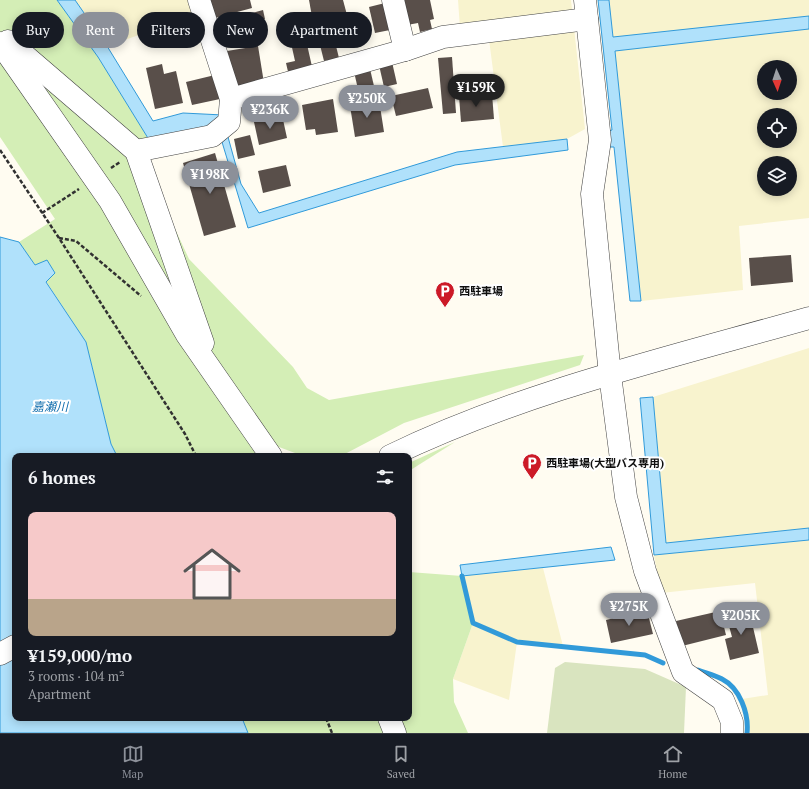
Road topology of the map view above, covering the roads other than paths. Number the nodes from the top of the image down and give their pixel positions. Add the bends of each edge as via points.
1 (198, 0) edge
2 (393, 0) edge
3 (586, 9) edge
4 (0, 34) edge
5 (0, 43) edge
6 (405, 50) junction
7 (232, 99) junction
8 (136, 152) junction
9 (809, 318) edge
10 (212, 369) junction
11 (610, 375) junction
12 (269, 453) edge
13 (396, 453) edge
14 (12, 648) edge
15 (0, 654) edge
16 (390, 721) edge
17 (395, 733) edge
18 (732, 733) edge

1 - 7 street
2 - 6 street
3 - 6 street via 443,37
3 - 11 street via 600,140 592,194
4 - 8 street
5 - 10 street via 110,201 187,335
6 - 7 street
7 - 8 street via 229,122 212,136
8 - 10 street
9 - 11 street
10 - 12 street
11 - 13 street via 508,406
11 - 18 street via 626,497 645,571 683,672 723,700 732,722
14 - 15 street
16 - 17 street

